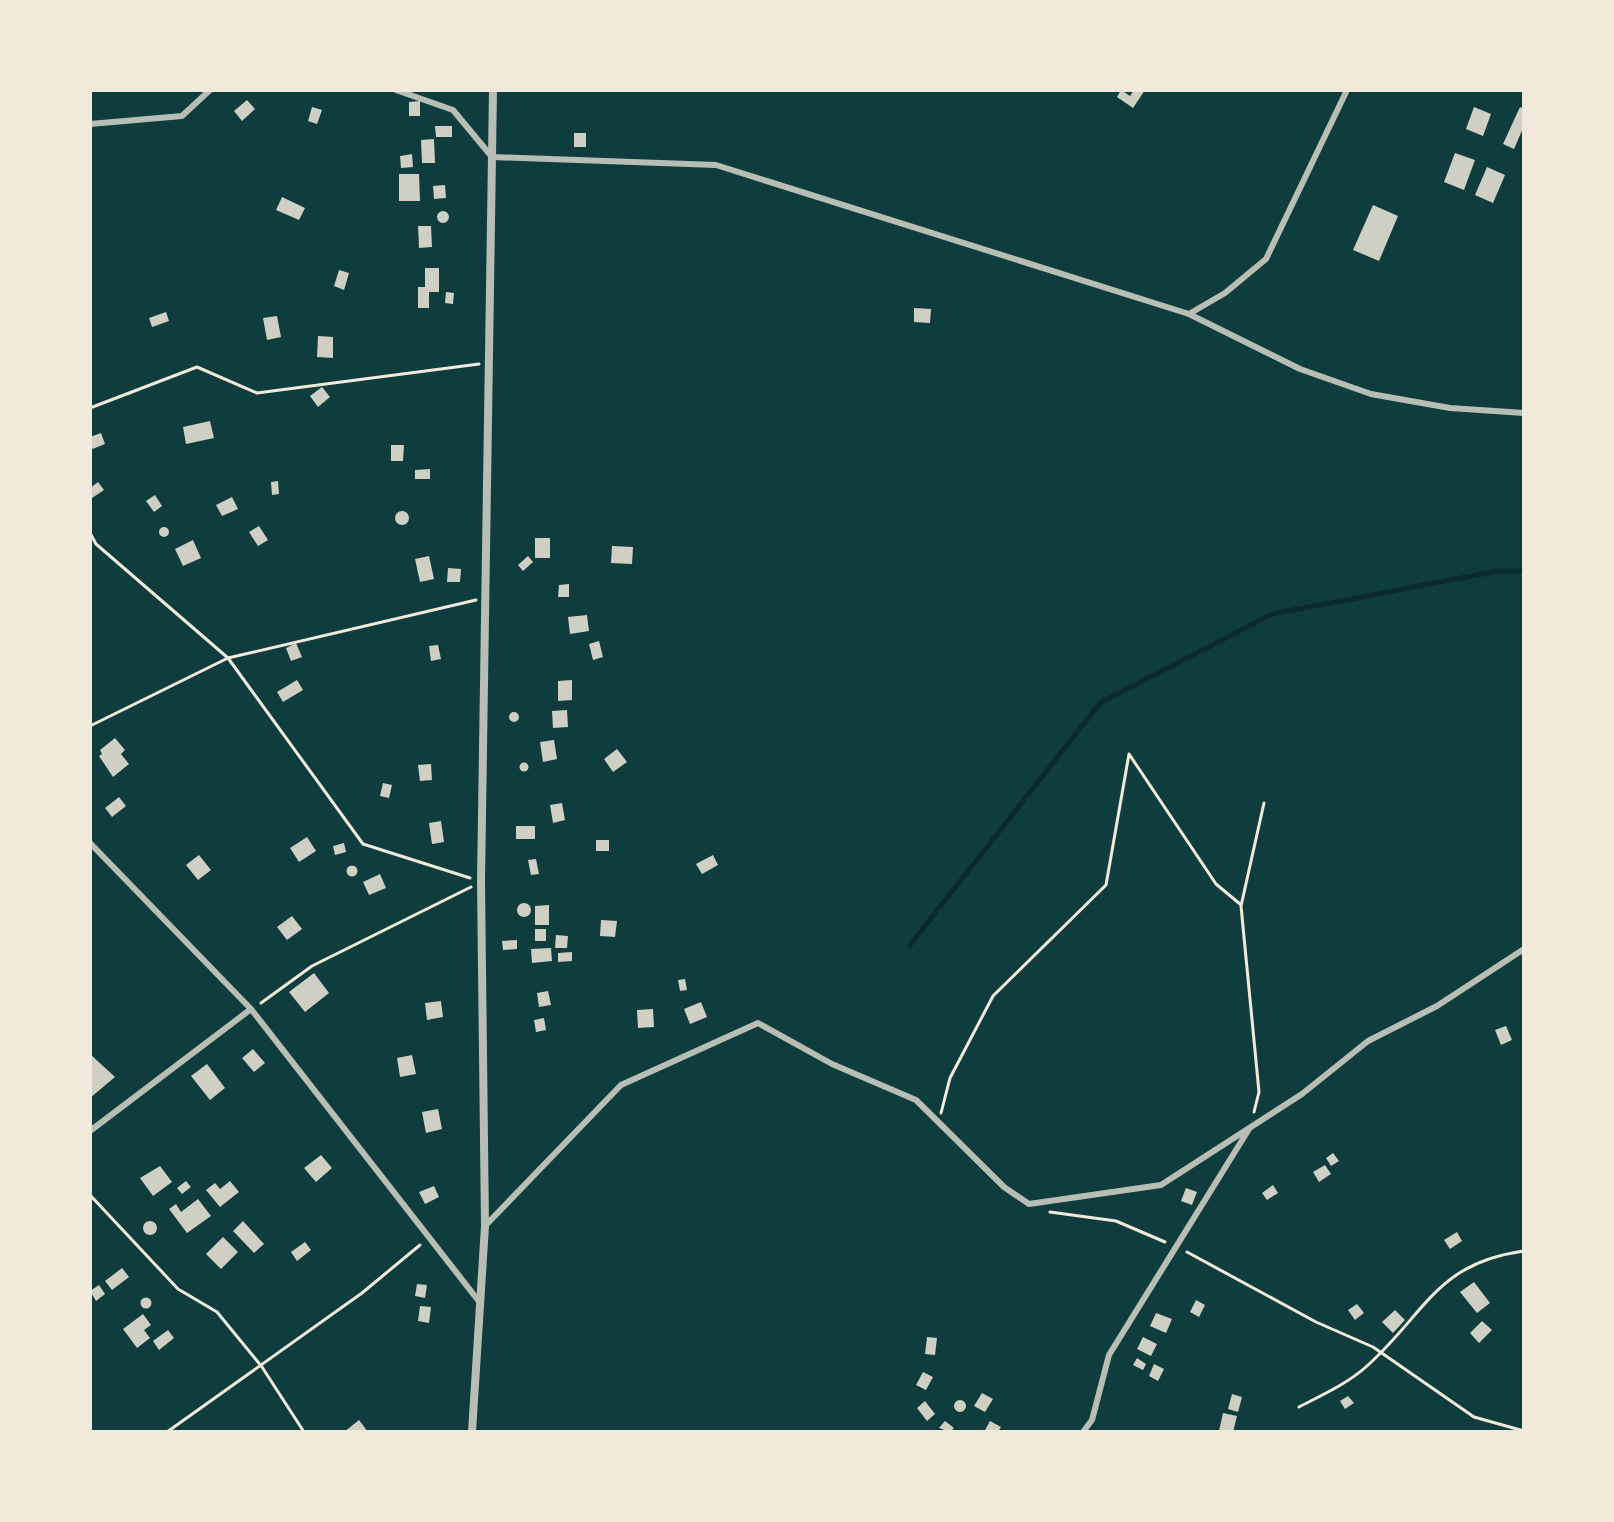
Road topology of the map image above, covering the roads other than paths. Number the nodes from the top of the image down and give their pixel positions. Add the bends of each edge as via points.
1 (210, 90) edge
2 (396, 90) edge
3 (493, 90) edge
4 (1347, 90) edge
5 (90, 124) edge
6 (492, 157) junction
7 (1189, 314) junction
8 (1524, 413) edge
9 (90, 843) edge
10 (1524, 949) edge
11 (251, 1009) junction
12 (1250, 1127) junction
13 (90, 1131) edge
14 (485, 1226) junction
15 (481, 1304) junction
16 (472, 1432) edge
17 (1083, 1432) edge

1 - 5 street via 182,116
2 - 6 street via 453,110
3 - 6 street
4 - 7 street via 1266,259
6 - 7 street via 716,165
6 - 14 street via 481,881
7 - 8 street via 1300,369 1371,394 1450,408
9 - 11 street
10 - 12 street via 1437,1006 1368,1041
11 - 13 street
11 - 15 street
12 - 14 street via 1161,1185 1029,1204 1004,1187 916,1100 832,1064 758,1023 621,1085
12 - 17 street via 1109,1355 1092,1420
14 - 15 street
15 - 16 street

